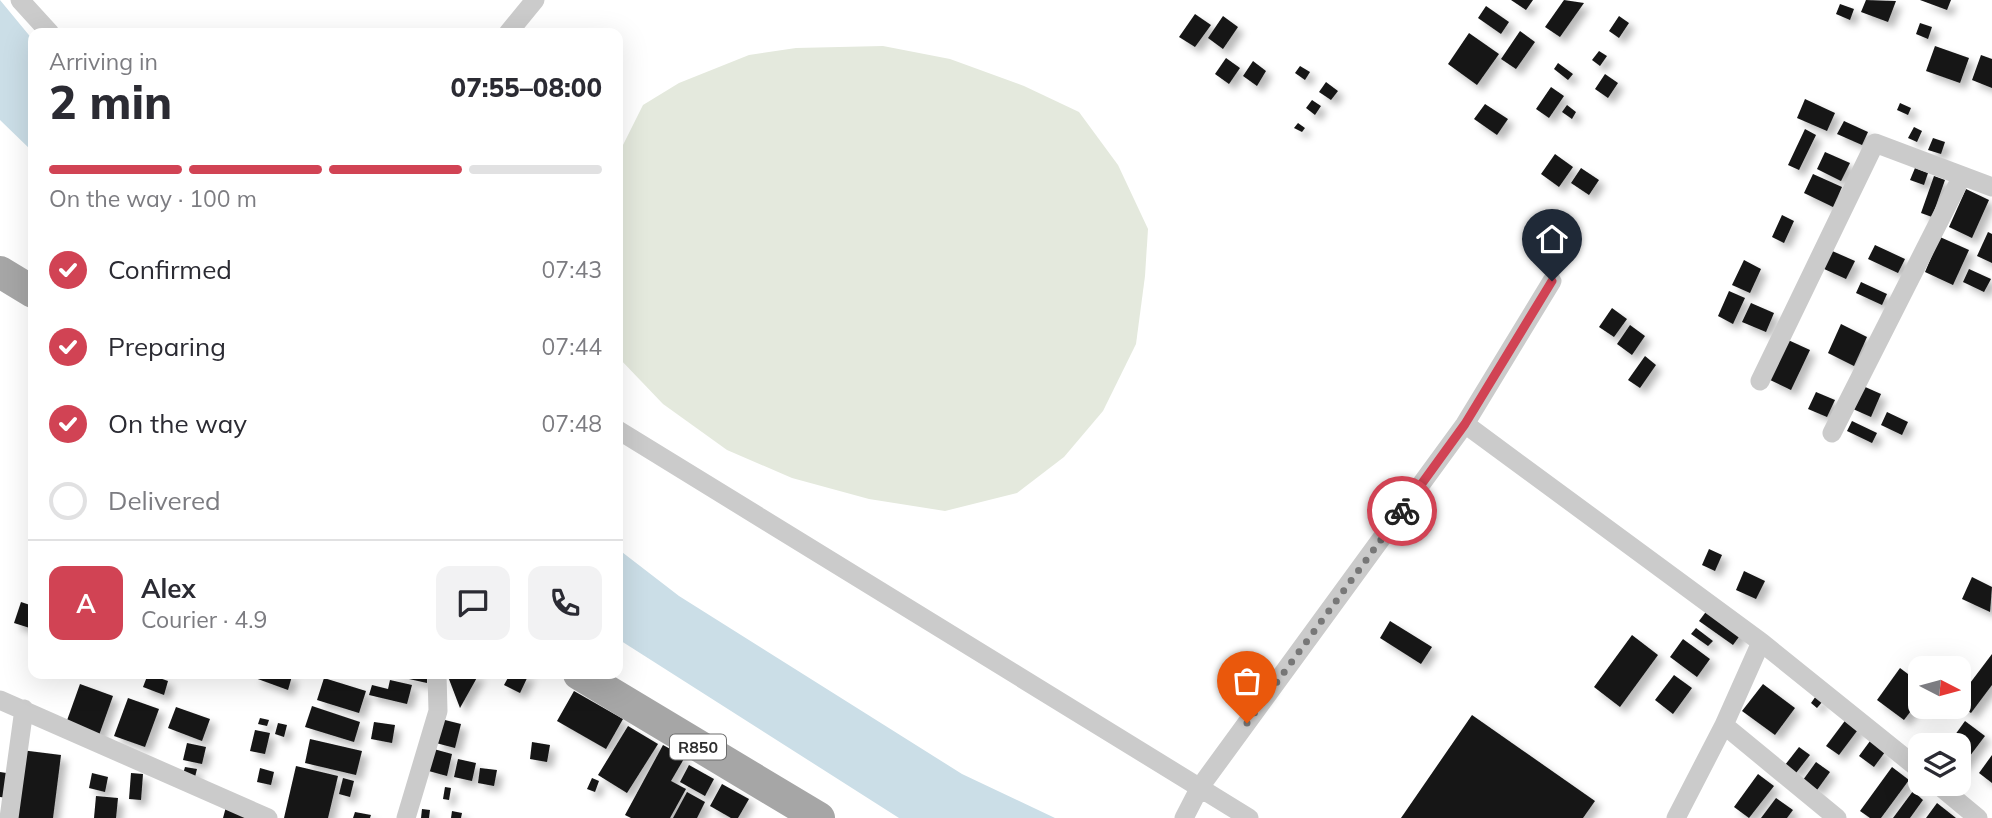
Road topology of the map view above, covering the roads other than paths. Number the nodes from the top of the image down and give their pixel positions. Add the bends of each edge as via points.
1 (20, 0) edge
2 (536, 0) edge
3 (45, 28) edge
4 (512, 28) edge
5 (1962, 176) junction
6 (1992, 187) edge
7 (0, 272) edge
8 (1552, 281) dead end
9 (28, 289) edge
10 (1760, 381) dead end
11 (1465, 424) junction
12 (1832, 432) dead end
13 (623, 433) edge
14 (1761, 642) junction
15 (437, 679) edge
16 (587, 679) edge
17 (0, 700) edge
18 (24, 709) junction
19 (1724, 725) junction
20 (1908, 760) edge
21 (1200, 788) junction
22 (1951, 796) edge
23 (9, 818) edge
24 (268, 818) edge
25 (406, 818) edge
26 (819, 818) edge
27 (1184, 818) edge
28 (1248, 818) edge
29 (1676, 818) edge
30 (1837, 818) edge
31 (1978, 818) edge

1 - 3 street
2 - 4 street
5 - 6 street
5 - 10 street via 1875,143
5 - 12 street
7 - 9 main road
8 - 11 street
11 - 14 street
11 - 21 street
13 - 21 street
14 - 19 street
14 - 20 street
15 - 25 street via 438,711
16 - 26 main road, R850
17 - 18 street
18 - 23 street
18 - 24 street
19 - 29 street
19 - 30 street
21 - 27 street
21 - 28 street
22 - 31 street

